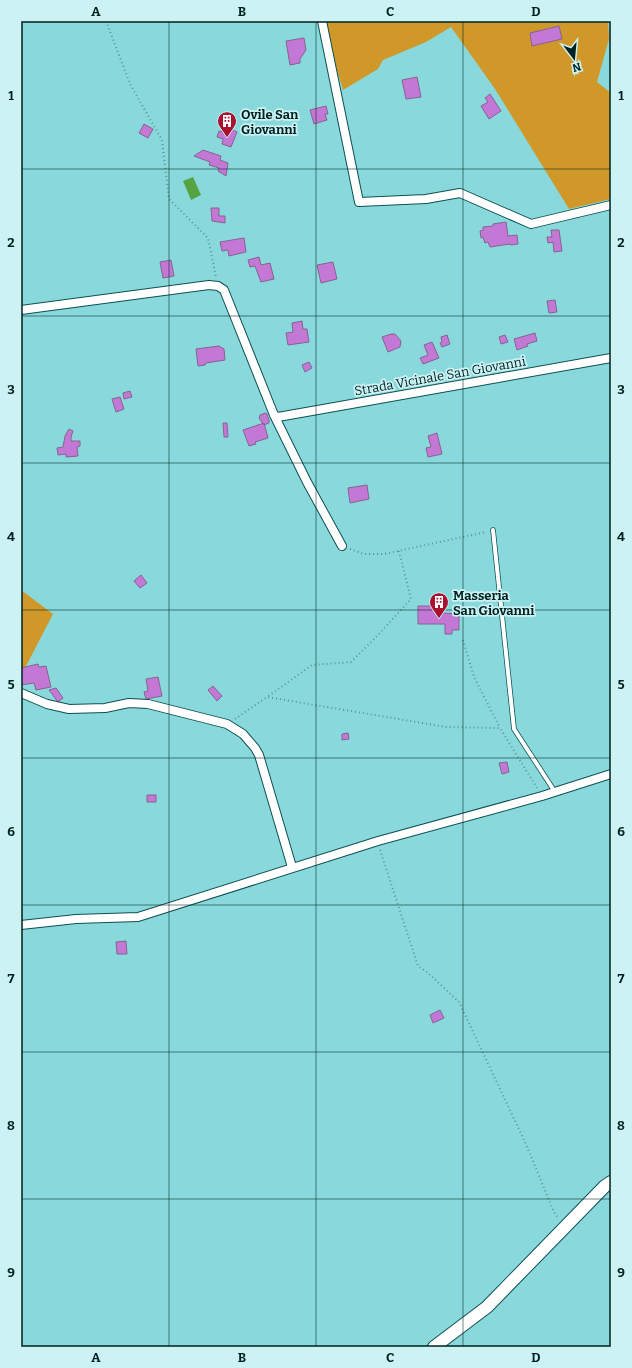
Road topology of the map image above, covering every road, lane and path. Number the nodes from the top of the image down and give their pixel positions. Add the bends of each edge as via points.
1 (106, 21) edge
2 (322, 21) edge
3 (611, 205) edge
4 (218, 286) junction
5 (21, 310) edge
6 (611, 358) edge
7 (274, 415) junction
8 (493, 530) joint
9 (342, 546) joint
10 (399, 551) junction
11 (463, 640) dead end
12 (21, 693) edge
13 (267, 697) junction
14 (227, 724) junction
15 (500, 728) junction
16 (611, 774) edge
17 (555, 792) junction
18 (542, 796) junction
19 (378, 841) junction
20 (292, 868) junction
21 (21, 925) edge
22 (611, 1182) edge
23 (565, 1227) junction
24 (434, 1347) edge

1 - 4 path via 130,84 162,140 169,199 208,238
2 - 3 street via 359,202 426,199 460,193 531,224
4 - 5 street via 209,285
4 - 7 street via 224,290
6 - 7 street, Strada Vicinale San Giovanni via 278,417
7 - 9 street via 306,482
8 - 10 path
8 - 17 lane via 514,728
9 - 10 path via 364,554
10 - 13 path via 411,599 350,662 312,665
11 - 15 path via 474,677
12 - 14 street via 47,704 69,709 104,708 129,703 148,704
13 - 14 path
13 - 15 path via 446,727
14 - 20 street via 244,734 259,755
15 - 18 path
16 - 17 street
17 - 18 street
18 - 19 street
19 - 20 street
19 - 23 path via 418,966 459,1002 525,1142 554,1212
20 - 21 street via 138,917 76,919
22 - 23 street
23 - 24 street via 487,1307

